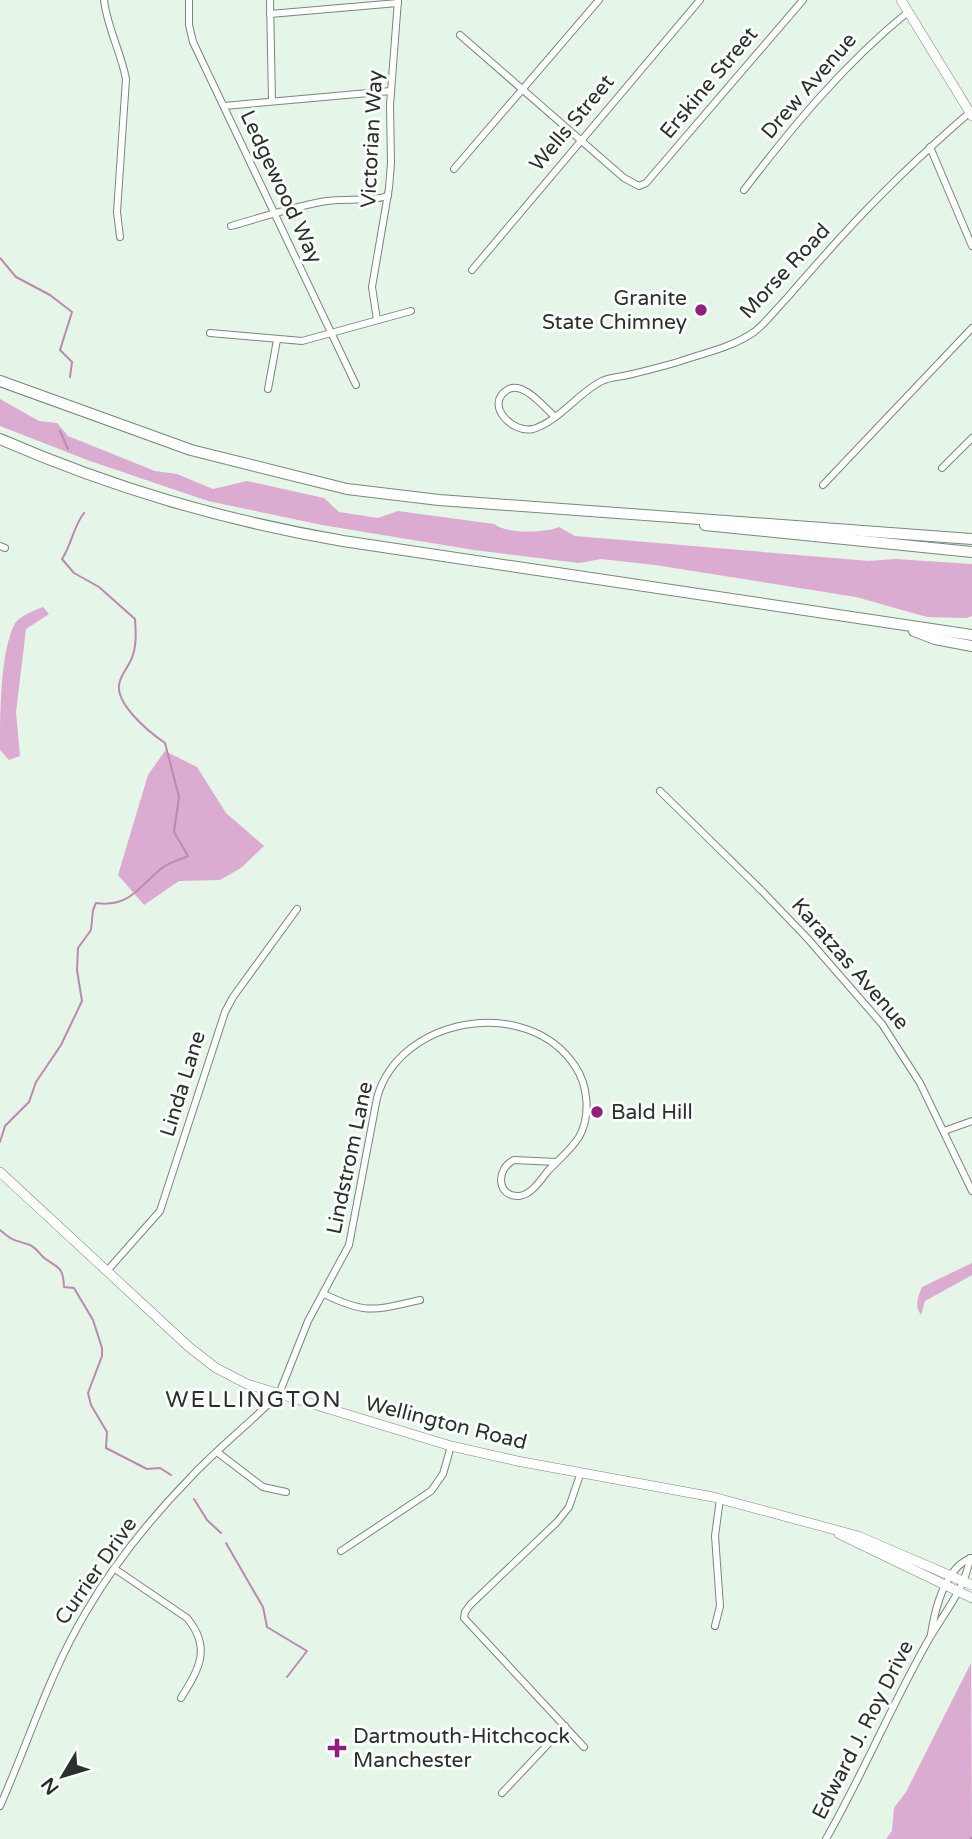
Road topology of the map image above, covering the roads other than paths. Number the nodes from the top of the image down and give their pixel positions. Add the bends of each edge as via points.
1 (104, 0) edge
2 (189, 0) edge
3 (270, 0) edge
4 (599, 0) edge
5 (700, 0) edge
6 (803, 0) edge
7 (901, 0) edge
8 (398, 1) edge
9 (908, 12) junction
10 (270, 14) junction
11 (460, 34) dead end
12 (522, 90) junction
13 (391, 91) junction
14 (272, 102) junction
15 (224, 107) junction
16 (971, 114) edge
17 (580, 140) junction
18 (930, 147) junction
19 (454, 169) dead end
20 (744, 190) dead end
21 (388, 196) junction
22 (275, 214) junction
23 (231, 226) dead end
24 (120, 237) dead end
25 (972, 246) edge
26 (471, 270) dead end
27 (411, 311) dead end
28 (377, 320) junction
29 (972, 328) edge
30 (210, 333) dead end
31 (332, 334) junction
32 (278, 340) junction
33 (0, 381) edge
34 (356, 385) dead end
35 (268, 389) dead end
36 (554, 416) junction
37 (972, 438) edge
38 (0, 439) edge
39 (942, 468) dead end
40 (823, 485) dead end
41 (626, 515) junction
42 (972, 539) edge
43 (972, 552) edge
44 (893, 623) junction
45 (972, 635) edge
46 (972, 646) edge
47 (660, 792) dead end
48 (297, 909) dead end
49 (972, 1121) edge
50 (944, 1131) junction
51 (556, 1162) junction
52 (0, 1172) edge
53 (972, 1191) edge
54 (107, 1271) junction
55 (324, 1294) junction
56 (421, 1300) dead end
57 (279, 1394) junction
58 (451, 1446) junction
59 (217, 1452) junction
60 (581, 1472) junction
61 (286, 1492) dead end
62 (720, 1499) junction
63 (834, 1532) junction
64 (341, 1550) dead end
65 (971, 1558) edge
66 (115, 1569) junction
67 (950, 1575) junction
68 (968, 1583) edge
69 (946, 1586) junction
70 (958, 1591) junction
71 (972, 1598) edge
72 (715, 1626) dead end
73 (930, 1636) junction
74 (181, 1698) dead end
75 (565, 1726) junction
76 (584, 1747) dead end
77 (502, 1793) dead end
78 (0, 1806) edge
79 (826, 1839) edge

1 - 24 street via 126,79 117,212
2 - 15 street, Ledgewood Way via 193,42
3 - 10 street
4 - 12 street
5 - 17 street, Wells Street
6 - 17 street, Erskine Street via 646,183 639,186 624,178
7 - 9 main road
8 - 10 street
8 - 13 street, Victorian Way
9 - 16 main road
9 - 20 street, Drew Avenue via 849,65
10 - 14 street
11 - 12 street
12 - 17 street
12 - 19 street
13 - 14 street
13 - 21 street, Victorian Way
14 - 15 street
15 - 22 street, Ledgewood Way
16 - 18 street, Morse Road
17 - 26 street, Wells Street
18 - 25 street
18 - 36 street, Morse Road via 751,334 690,358 601,382
21 - 22 street via 331,200
21 - 28 street, Victorian Way via 372,287
22 - 23 street
22 - 31 street, Ledgewood Way
27 - 28 street
28 - 31 street
29 - 40 street
30 - 32 street
31 - 32 street via 302,341
31 - 34 street, Ledgewood Way
32 - 35 street
33 - 41 highway via 191,450 347,489
36 - 36 street, Morse Road via 524,430 503,417 499,400 509,388 517,387
37 - 39 street
38 - 44 highway via 102,480 262,526
41 - 42 highway
41 - 43 highway via 761,533
44 - 45 highway
44 - 46 highway via 935,639
47 - 50 street, Karatzas Avenue via 762,891 870,1010 908,1062
48 - 54 street, Linda Lane via 225,1012 160,1211
49 - 50 street
50 - 53 street, Karatzas Avenue
51 - 51 street, Lindstrom Lane via 509,1162 501,1172 502,1185 509,1193 526,1194
51 - 55 street, Lindstrom Lane via 579,1136 586,1106 579,1072 558,1046 528,1029 494,1023 450,1029 421,1040 392,1066 381,1083 354,1229
52 - 54 main road, Wellington Road
54 - 57 main road, Wellington Road via 208,1363 235,1379
55 - 56 street via 371,1310
55 - 57 street, Lindstrom Lane via 303,1331
57 - 58 main road, Wellington Road
57 - 59 street, Currier Drive
58 - 60 main road, Wellington Road
58 - 64 street via 443,1474 431,1491
59 - 61 street via 263,1487
59 - 66 street, Currier Drive via 168,1502
60 - 62 main road, Wellington Road
60 - 75 street via 572,1499 557,1522 464,1618
62 - 63 main road, Wellington Road
62 - 72 street via 715,1536 720,1606
63 - 67 main road, Wellington Road via 871,1541
63 - 69 main road, Wellington Road
65 - 67 street
65 - 68 street, Edward J. Roy Drive
66 - 74 street via 193,1626 200,1642 199,1666
66 - 78 street, Currier Drive via 61,1657
67 - 68 main road, Wellington Road
67 - 69 street, Edward J. Roy Drive
68 - 70 street, Edward J. Roy Drive
69 - 70 main road, Wellington Road
69 - 73 street, Edward J. Roy Drive
70 - 71 main road, Wellington Road
70 - 73 street, Edward J. Roy Drive
73 - 79 street, Edward J. Roy Drive
75 - 76 street
75 - 77 street

